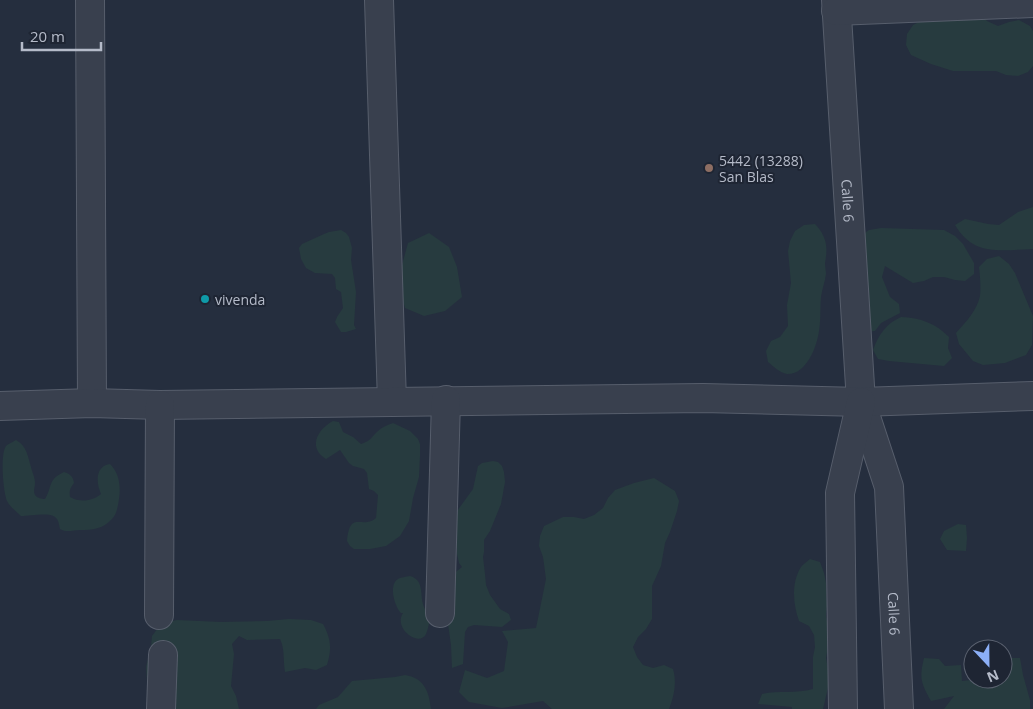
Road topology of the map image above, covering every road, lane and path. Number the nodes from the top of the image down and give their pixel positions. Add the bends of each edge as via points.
1 (90, 0) edge
2 (378, 0) edge
3 (1033, 3) edge
4 (836, 5) edge
5 (1033, 396) edge
6 (446, 400) junction
7 (392, 402) junction
8 (861, 402) junction
9 (92, 404) junction
10 (160, 405) junction
11 (0, 406) edge
12 (440, 613) dead end
13 (159, 615) dead end
14 (163, 655) dead end
15 (161, 709) edge
16 (843, 709) edge
17 (898, 709) edge

1 - 9 street
2 - 7 street
3 - 4 street
4 - 8 street, Calle 6
5 - 8 street
6 - 7 street
6 - 8 street via 703,398
6 - 12 street
7 - 10 street
8 - 16 street, Calle 6 via 840,493
8 - 17 street, Calle 6 via 889,487
9 - 10 street
9 - 11 street
10 - 13 street
14 - 15 street

